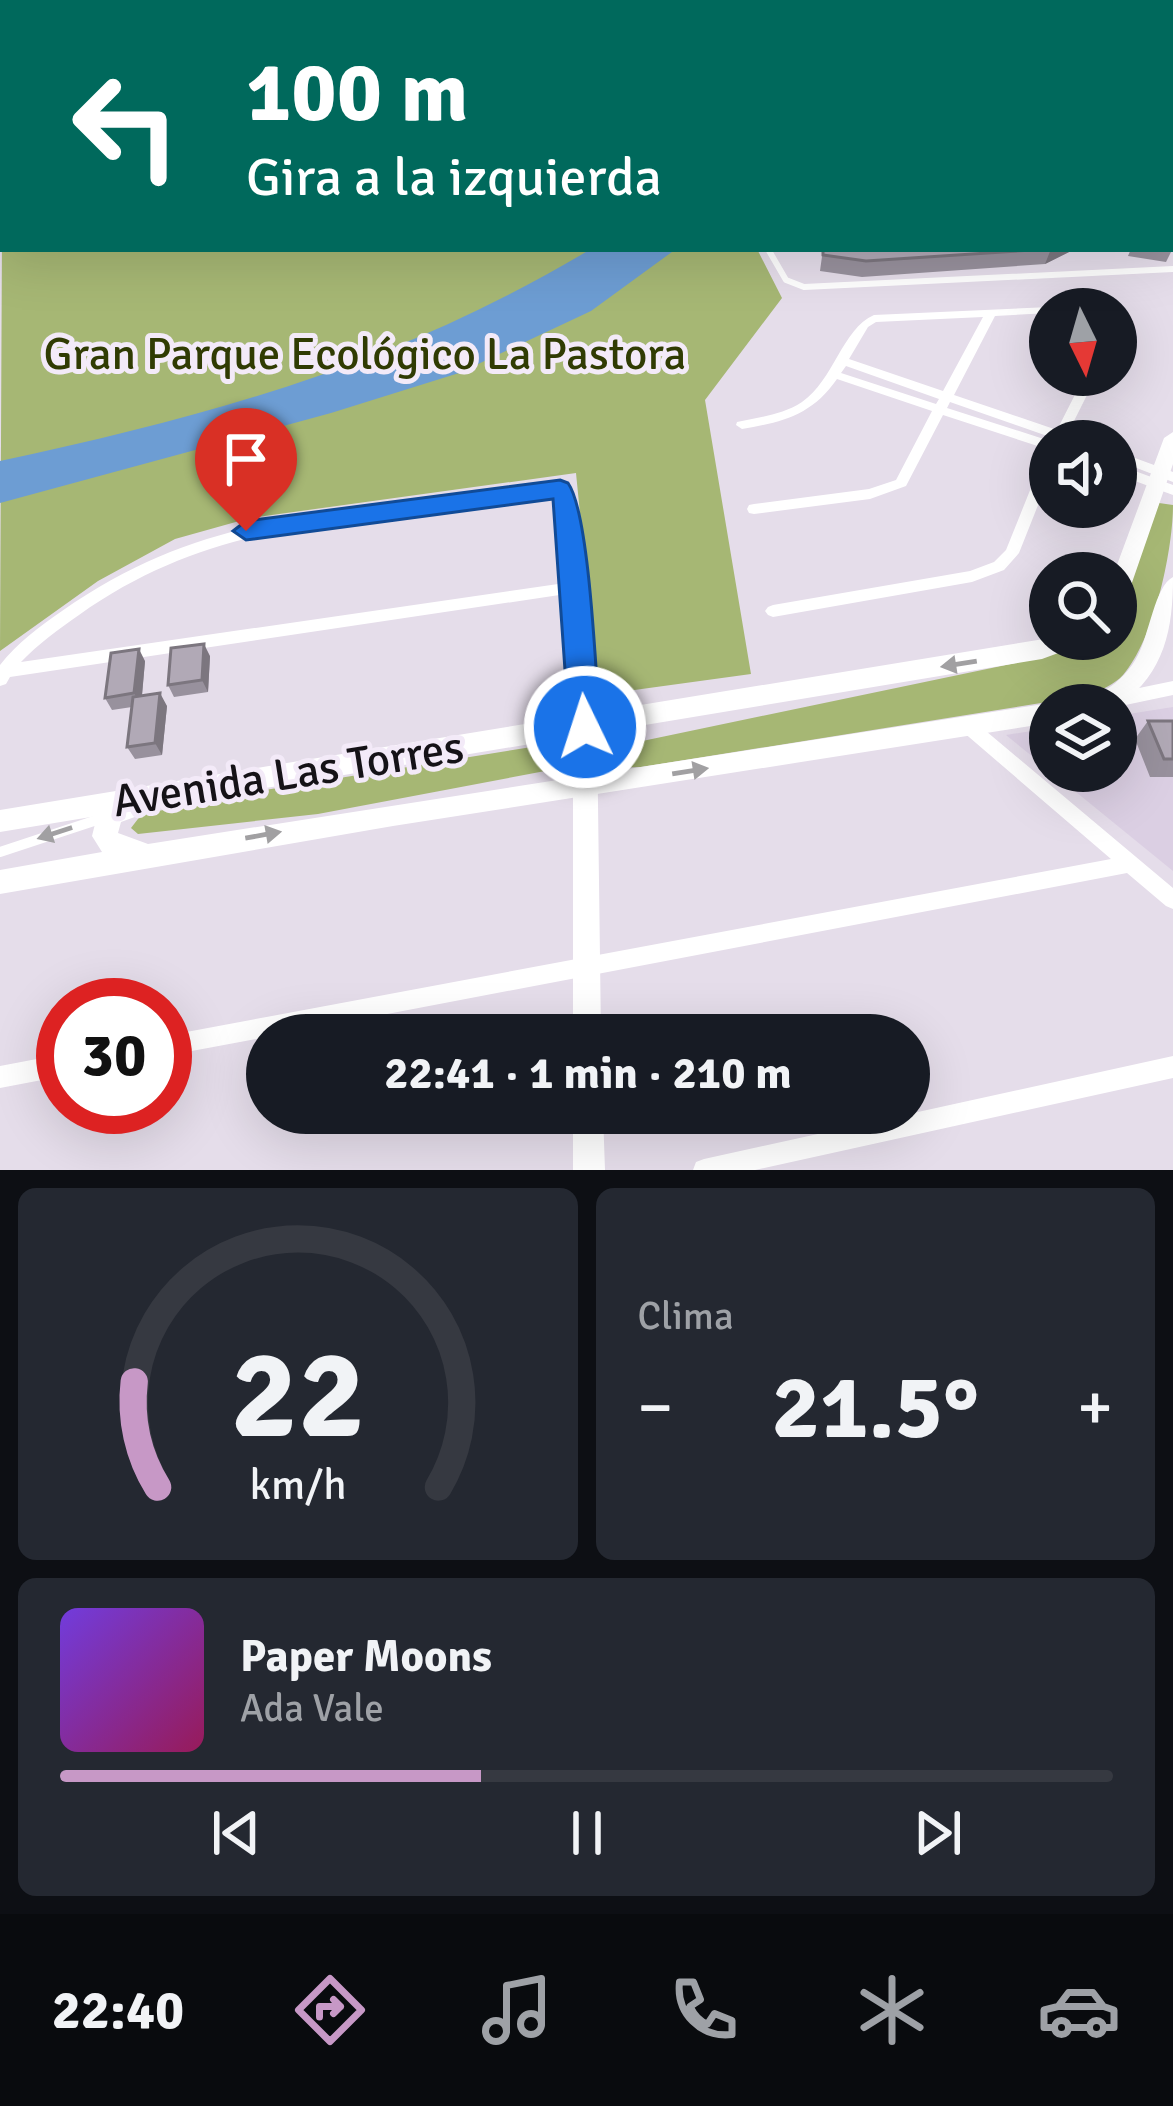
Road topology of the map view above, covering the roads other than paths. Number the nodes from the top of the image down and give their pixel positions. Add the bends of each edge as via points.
1 (769, 252) edge
2 (1173, 269) edge
3 (1029, 311) edge
4 (991, 313) junction
5 (837, 368) junction
6 (944, 404) junction
7 (742, 425) dead end
8 (1029, 432) edge
9 (1173, 438) edge
10 (1137, 466) edge
11 (1166, 481) edge
12 (754, 509) dead end
13 (1029, 510) edge
14 (1135, 552) edge
15 (1173, 586) edge
16 (574, 587) junction
17 (773, 611) dead end
18 (1168, 624) edge
19 (1029, 652) edge
20 (1, 674) edge
21 (1123, 684) edge
22 (1173, 688) edge
23 (1137, 695) edge
24 (1029, 716) edge
25 (968, 726) junction
26 (585, 727) junction
27 (586, 788) junction
28 (177, 790) junction
29 (110, 815) junction
30 (0, 820) edge
31 (0, 851) edge
32 (148, 855) junction
33 (1129, 864) junction
34 (0, 867) edge
35 (0, 882) edge
36 (1173, 900) edge
37 (585, 966) junction
38 (586, 1014) edge
39 (192, 1041) edge
40 (1173, 1067) edge
41 (36, 1070) edge
42 (0, 1077) edge
43 (588, 1134) edge
44 (589, 1170) edge
45 (704, 1170) edge

1 - 2 lane via 786,280 804,287
3 - 4 street
4 - 5 street via 874,319
4 - 6 street
5 - 6 street
5 - 7 street via 797,414
6 - 8 street
6 - 12 street via 901,483
9 - 11 main road
10 - 11 street
11 - 14 main road
13 - 17 street via 999,566
15 - 18 main road
16 - 20 street
16 - 20 street via 560,489 282,523 163,556 78,606
16 - 26 street
18 - 21 main road
19 -> 26 main road, Avenida Las Torres
22 - 23 street
24 - 25 main road, Avenida Las Torres
27 -> 25 main road, Avenida Las Torres
25 - 33 street
26 - 27 main road
26 - 28 main road, Avenida Las Torres
32 -> 27 main road, Avenida Las Torres
27 - 37 main road
28 - 29 main road
28 - 30 main road, Avenida Las Torres
29 -> 31 lane
29 - 32 main road via 107,840
32 - 34 main road
32 - 35 main road, Avenida Las Torres
33 - 36 street
33 - 37 street
37 - 38 main road
37 - 39 street
40 - 45 street
41 - 42 street
43 - 44 main road

